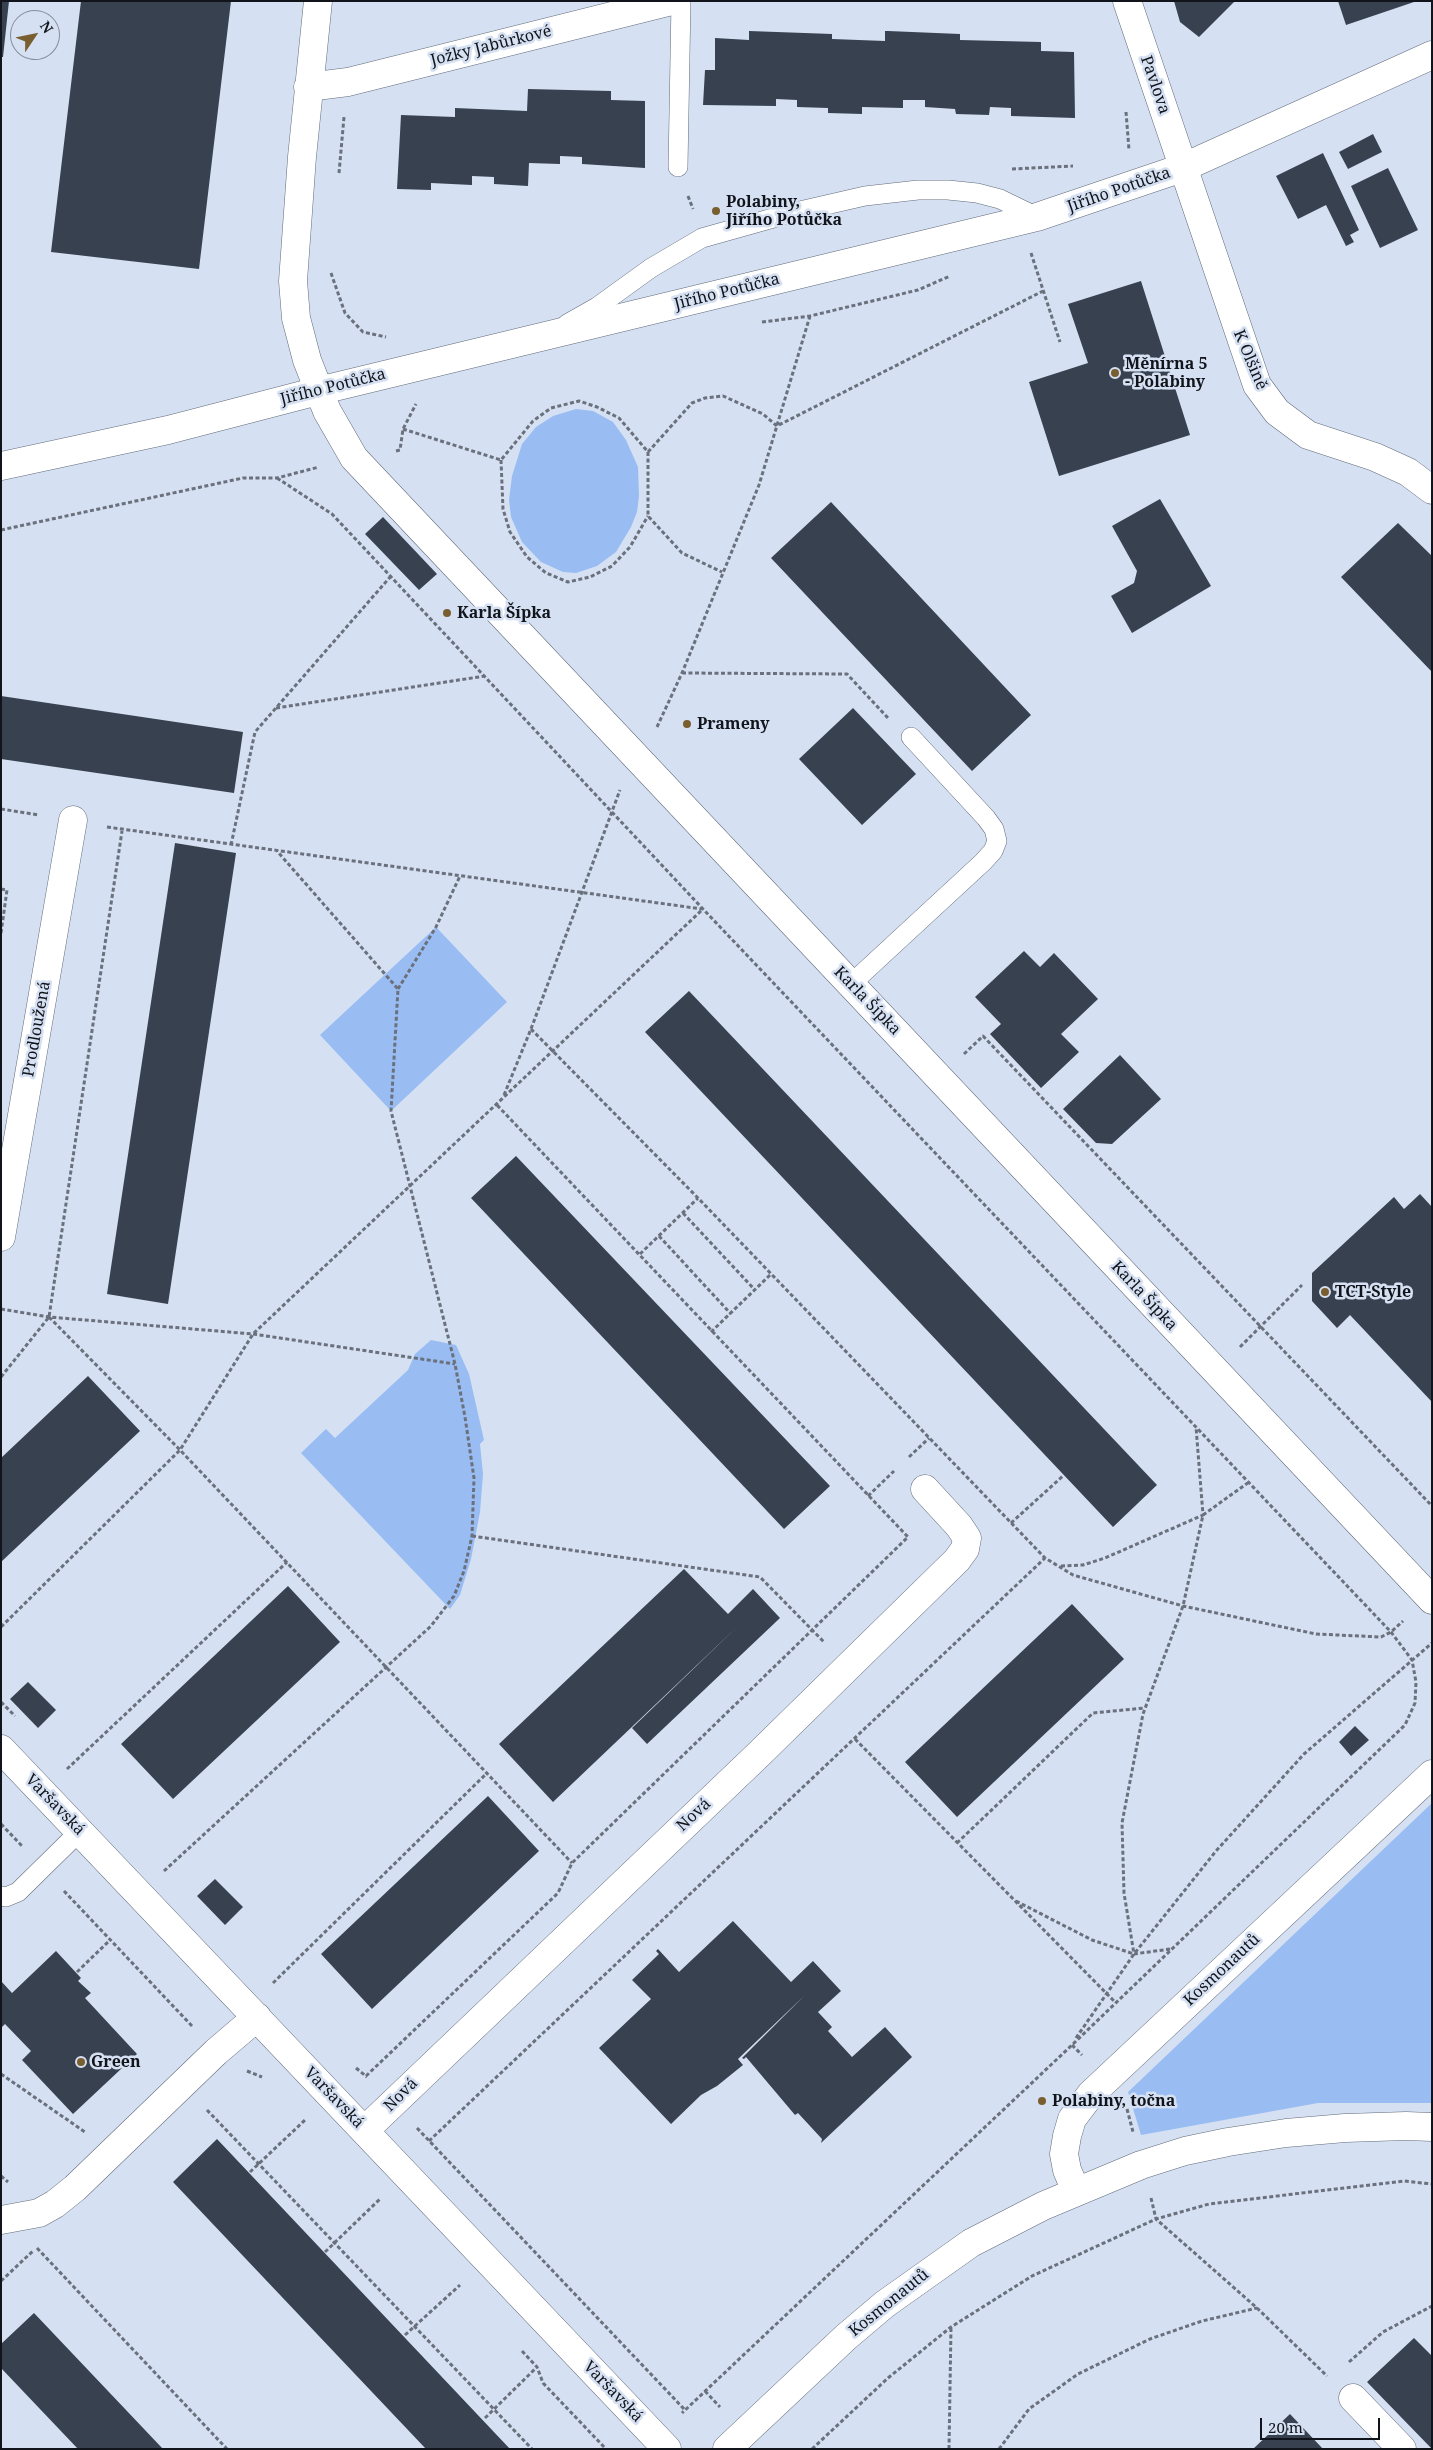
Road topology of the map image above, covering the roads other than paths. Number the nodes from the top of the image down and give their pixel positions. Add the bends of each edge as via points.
1 (318, 1) edge
2 (672, 1) edge
3 (681, 1) edge
4 (1127, 1) edge
5 (1432, 55) edge
6 (308, 87) junction
7 (678, 167) road end
8 (1182, 168) junction
9 (1037, 217) junction
10 (507, 345) junction
11 (318, 391) junction
12 (1, 466) edge
13 (1432, 490) edge
14 (911, 737) road end
15 (73, 820) road end
16 (851, 984) junction
17 (1, 1237) edge
18 (925, 1489) dead end
19 (1432, 1600) edge
20 (1, 1749) edge
21 (1432, 1774) edge
22 (80, 1831) junction
23 (1, 1896) edge
24 (257, 2017) junction
25 (1432, 2127) edge
26 (365, 2130) junction
27 (1076, 2191) junction
28 (1, 2220) edge
29 (1354, 2398) road end
30 (661, 2443) edge
31 (727, 2449) edge
32 (1402, 2449) edge

1 - 6 street
2 - 6 street, Jožky Jabůrkové via 348,82
3 - 7 lane
4 - 8 street, Pavlova
5 - 8 street, Jiřího Potůčka
6 - 11 street via 293,281 296,318
8 - 9 street, Jiřího Potůčka
8 - 13 street, K Olšině via 1253,376 1277,412 1308,434 1375,457 1408,472
9 - 10 street, Jiřího Potůčka
9 - 10 lane via 977,192 948,190 865,196 791,213 702,238 571,321
10 - 11 street, Jiřího Potůčka
11 - 12 street, Jiřího Potůčka via 168,430
11 - 16 street, Karla Šípka via 338,434 354,458
14 - 16 lane via 986,818 994,828 996,841 993,851 983,862
15 - 17 street, Prodloužená
16 - 19 street, Karla Šípka
18 - 26 street, Nová via 967,1538 965,1549 957,1560
20 - 22 street, Varšavská
21 - 27 street, Kosmonautů via 1106,2079 1082,2106 1072,2119 1064,2154
22 - 23 lane via 18,1892
22 - 24 street, Varšavská
24 - 26 street, Varšavská
24 - 28 street via 55,2204 38,2213
25 - 27 street, Kosmonautů via 1371,2127 1286,2133 1185,2151 1141,2164
26 - 30 street, Varšavská
27 - 31 street, Kosmonautů via 1003,2225 936,2266 846,2337
29 - 32 street

